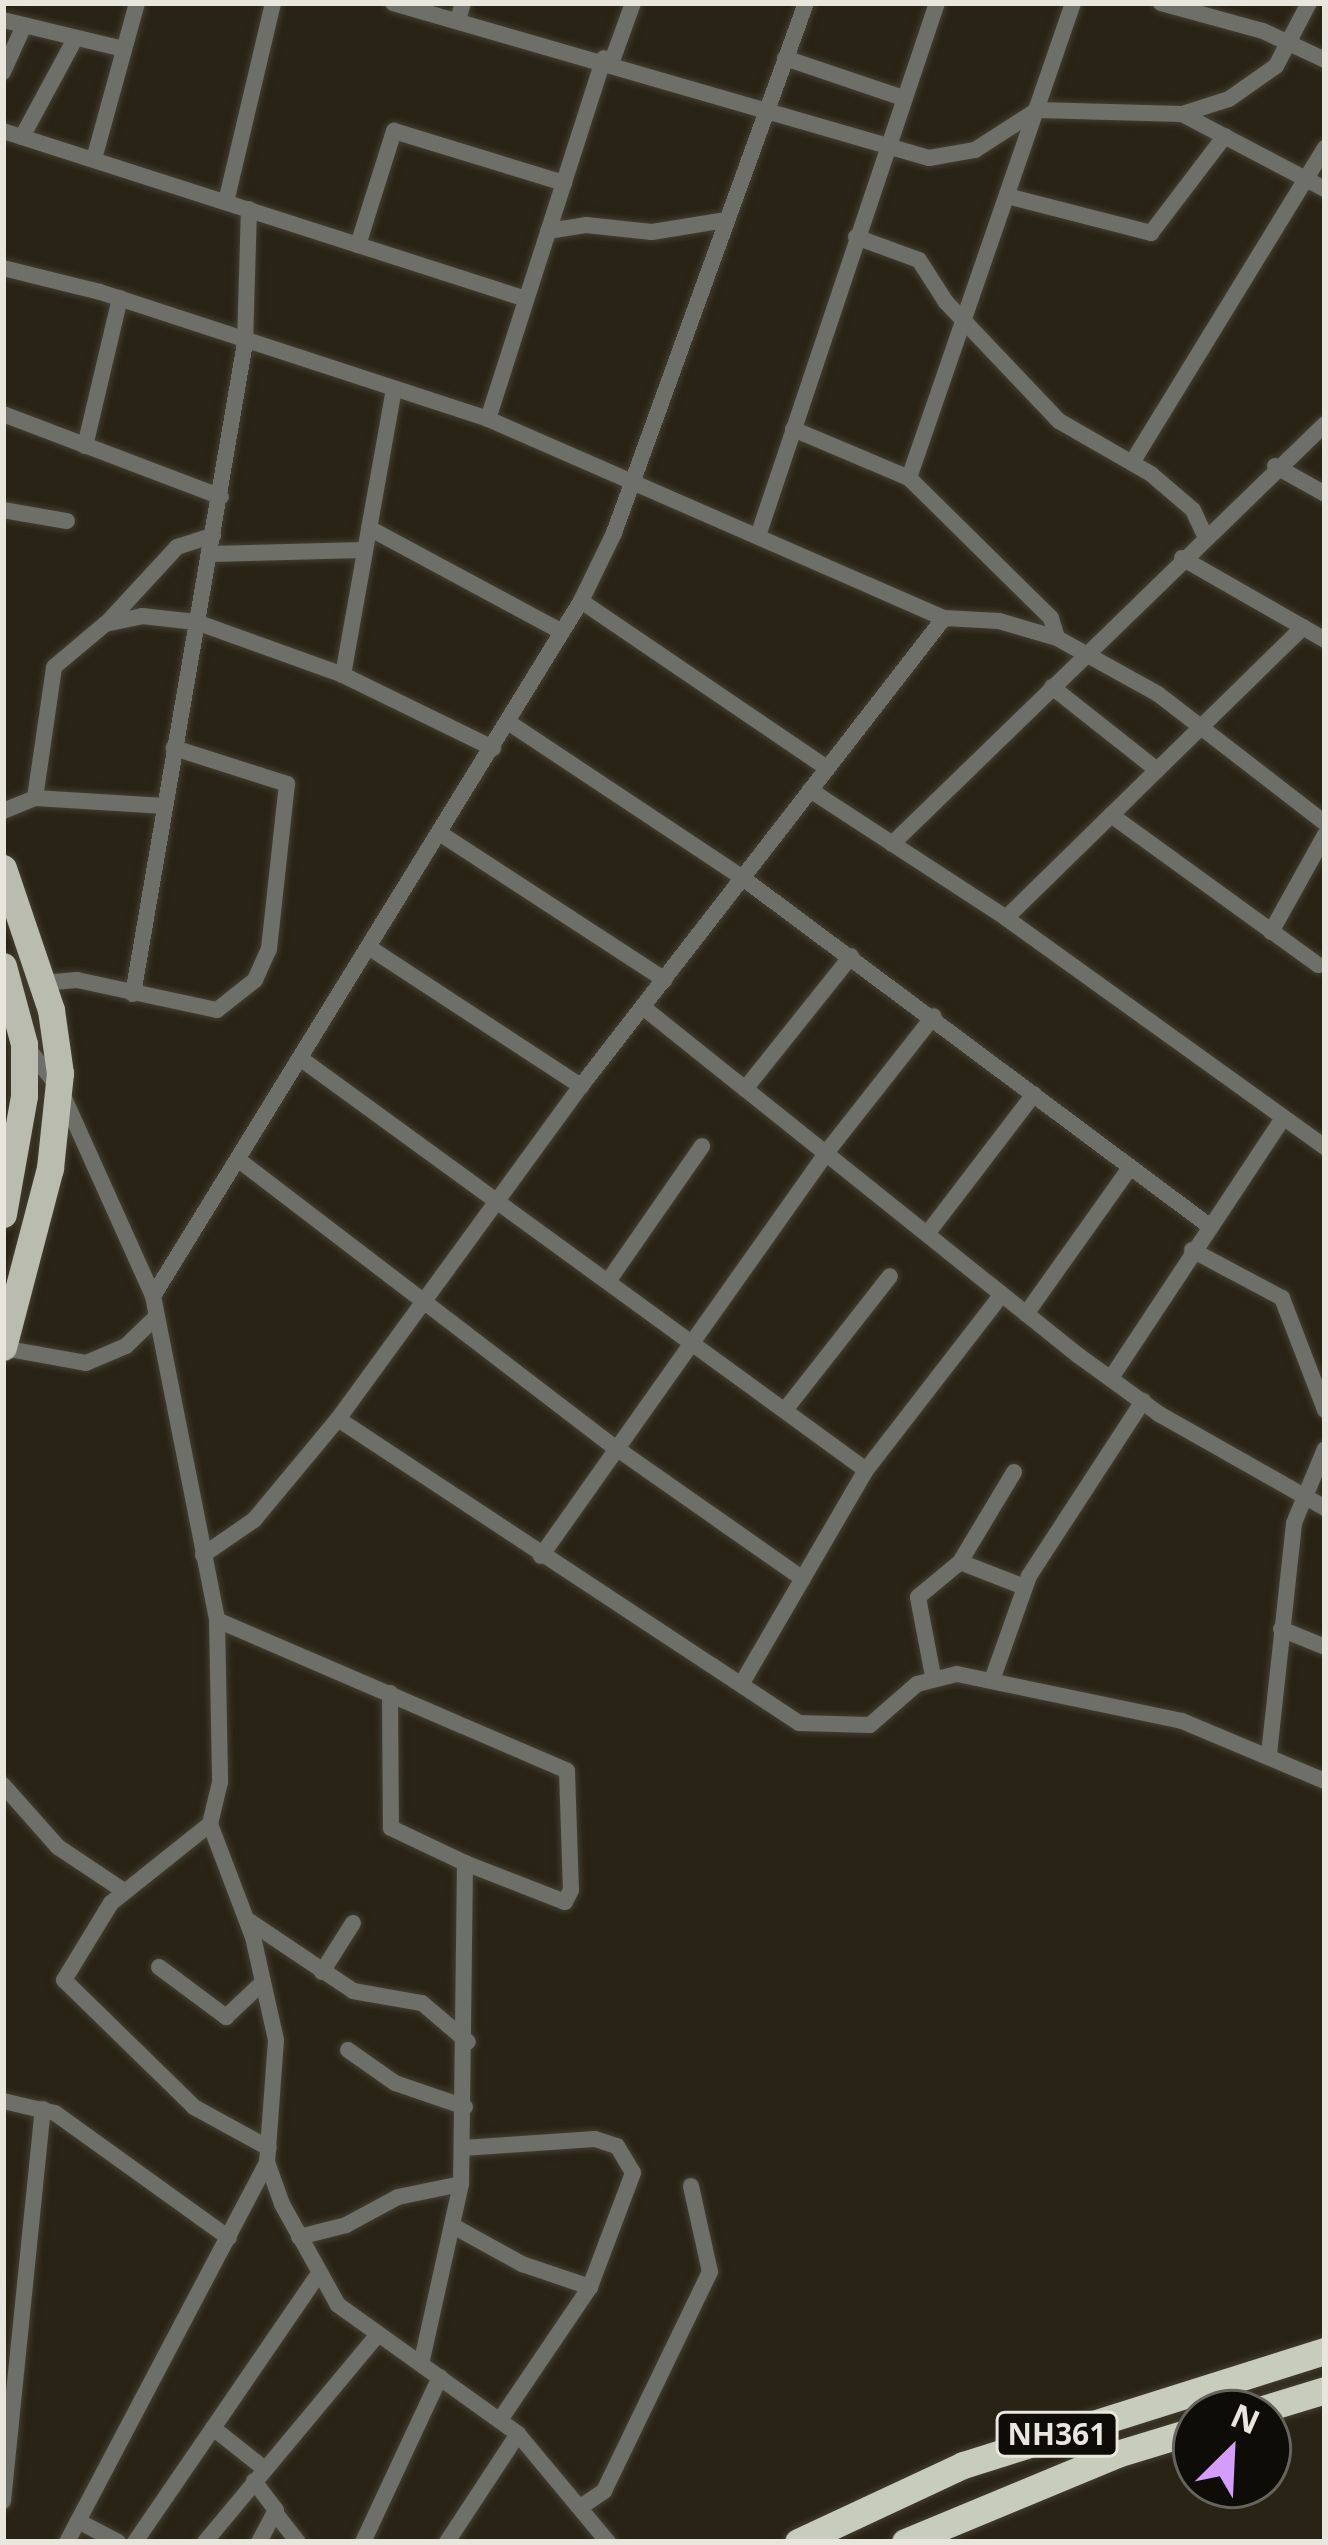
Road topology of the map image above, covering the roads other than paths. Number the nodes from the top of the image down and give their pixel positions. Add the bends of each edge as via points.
1 (137, 3) edge
2 (273, 3) edge
3 (393, 3) edge
4 (633, 3) edge
5 (806, 3) edge
6 (937, 3) edge
7 (1072, 3) edge
8 (1161, 3) edge
9 (1309, 3) edge
10 (461, 12) edge
11 (3, 20) edge
12 (23, 28) junction
13 (74, 41) junction
14 (1290, 44) junction
15 (124, 49) junction
16 (785, 58) junction
17 (608, 60) junction
18 (1325, 61) edge
19 (3, 72) edge
20 (903, 98) junction
21 (766, 110) junction
22 (1037, 110) junction
23 (1182, 114) junction
24 (3, 131) edge
25 (22, 136) junction
26 (1225, 136) junction
27 (886, 147) junction
28 (1325, 148) edge
29 (94, 159) junction
30 (1306, 177) junction
31 (564, 183) junction
32 (1325, 189) edge
33 (1007, 196) junction
34 (226, 202) junction
35 (249, 209) junction
36 (725, 220) junction
37 (548, 232) junction
38 (856, 237) junction
39 (358, 245) junction
40 (3, 268) edge
41 (119, 298) junction
42 (526, 299) junction
43 (965, 317) junction
44 (245, 343) junction
45 (394, 390) junction
46 (3, 415) edge
47 (488, 419) junction
48 (1325, 424) edge
49 (793, 429) junction
50 (85, 446) junction
51 (1133, 461) junction
52 (1275, 466) junction
53 (909, 478) junction
54 (634, 479) junction
55 (1325, 494) edge
56 (220, 497) junction
57 (3, 510) edge
58 (67, 520) dead end
59 (369, 528) junction
60 (213, 535) junction
61 (758, 536) junction
62 (1205, 536) junction
63 (365, 550) junction
64 (209, 554) junction
65 (1182, 558) junction
66 (581, 602) junction
67 (944, 617) junction
68 (196, 622) junction
69 (105, 624) junction
70 (1303, 627) junction
71 (560, 631) junction
72 (1058, 638) junction
73 (1325, 640) edge
74 (1087, 652) junction
75 (343, 675) junction
76 (1052, 687) junction
77 (512, 724) junction
78 (1200, 728) junction
79 (174, 748) junction
80 (493, 748) junction
81 (826, 768) junction
82 (1157, 770) junction
83 (810, 790) junction
84 (35, 798) junction
85 (165, 806) junction
86 (3, 811) edge
87 (1111, 815) junction
88 (1325, 823) edge
89 (441, 834) junction
90 (1325, 835) edge
91 (892, 844) junction
92 (3, 868) edge
93 (744, 879) junction
94 (1006, 918) junction
95 (1271, 932) junction
96 (373, 950) junction
97 (850, 956) junction
98 (1318, 964) dead end
99 (3, 966) edge
100 (665, 980) junction
101 (42, 983) junction
102 (133, 994) junction
103 (644, 1008) junction
104 (934, 1016) junction
105 (24, 1044) junction
106 (304, 1061) junction
107 (581, 1086) junction
108 (60, 1089) junction
109 (745, 1089) junction
110 (1034, 1094) junction
111 (1281, 1120) junction
112 (10, 1136) edge
113 (702, 1146) dead end
114 (1325, 1148) edge
115 (826, 1154) junction
116 (240, 1161) junction
117 (1129, 1168) junction
118 (501, 1200) junction
119 (3, 1214) edge
120 (1208, 1225) junction
121 (927, 1234) junction
122 (1192, 1250) junction
123 (890, 1276) dead end
124 (609, 1280) junction
125 (1002, 1294) junction
126 (153, 1296) junction
127 (425, 1302) junction
128 (1026, 1314) junction
129 (156, 1317) junction
130 (692, 1342) junction
131 (3, 1347) edge
132 (1111, 1378) junction
133 (1143, 1401) junction
134 (785, 1410) junction
135 (1325, 1410) edge
136 (338, 1418) junction
137 (616, 1448) junction
138 (1325, 1450) edge
139 (866, 1470) junction
140 (1014, 1472) dead end
141 (1302, 1496) junction
142 (1325, 1508) edge
143 (203, 1556) junction
144 (541, 1556) junction
145 (960, 1562) junction
146 (802, 1579) junction
147 (1024, 1586) junction
148 (218, 1620) junction
149 (1281, 1629) junction
150 (1325, 1647) edge
151 (933, 1676) junction
152 (992, 1680) junction
153 (742, 1683) junction
154 (390, 1694) junction
155 (1269, 1754) junction
156 (1325, 1781) edge
157 (3, 1785) edge
158 (211, 1824) junction
159 (465, 1863) junction
160 (124, 1891) junction
161 (244, 1917) junction
162 (353, 1923) dead end
163 (159, 1967) dead end
164 (322, 1972) junction
165 (263, 1982) junction
166 (468, 2042) junction
167 (348, 2050) dead end
168 (3, 2101) edge
169 (465, 2107) junction
170 (44, 2109) junction
171 (463, 2148) junction
172 (268, 2155) junction
173 (461, 2184) junction
174 (691, 2186) dead end
175 (455, 2227) junction
176 (299, 2237) junction
177 (229, 2238) junction
178 (318, 2275) junction
179 (590, 2287) junction
180 (375, 2338) junction
181 (1325, 2350) edge
182 (421, 2364) junction
183 (440, 2377) junction
184 (1325, 2390) edge
185 (1292, 2400) edge
186 (500, 2420) junction
187 (212, 2428) junction
188 (518, 2434) junction
189 (1172, 2436) edge
190 (259, 2475) junction
191 (3, 2501) edge
192 (582, 2506) junction
193 (276, 2514) junction
194 (78, 2522) junction
195 (68, 2542) edge
196 (118, 2542) edge
197 (135, 2542) edge
198 (206, 2542) edge
199 (260, 2542) edge
200 (298, 2542) edge
201 (363, 2542) edge
202 (447, 2542) edge
203 (608, 2542) edge
204 (798, 2542) edge
205 (905, 2542) edge

1 - 15 street
2 - 34 street
3 - 10 street
4 - 17 street
5 - 16 street
6 - 20 street
7 - 22 street
8 - 14 street
9 - 14 street
10 - 17 street
11 - 12 street
12 - 13 street
12 - 19 street
13 - 15 street
13 - 25 street
14 - 18 street
14 - 23 street via 1245,92
15 - 29 street
16 - 20 street
16 - 21 street
17 - 21 street
17 - 31 street
20 - 27 street
21 - 27 street
21 - 36 street
22 - 23 street
22 - 27 street via 954,157
22 - 33 street
23 - 26 street
24 - 25 street
25 - 29 street
26 - 30 street
26 - 33 street via 1151,232
27 - 38 street
28 - 30 street
29 - 34 street
30 - 32 street
30 - 51 street
31 - 37 street
31 - 39 street via 394,131
33 - 43 street
34 - 35 street
35 - 39 street
35 - 44 street
36 - 37 street via 652,232 586,225
36 - 54 street
37 - 42 street
38 - 43 street via 919,260
38 - 49 street
39 - 42 street
40 - 41 street
41 - 44 street
41 - 50 street
42 - 47 street
43 - 51 street via 1059,421
43 - 53 street
44 - 45 street
44 - 56 street
45 - 47 street
45 - 59 street
46 - 50 street
47 - 54 street
48 - 52 street
49 - 53 street
49 - 61 street
50 - 56 street
51 - 62 street via 1184,500
52 - 55 street
52 - 62 street
53 - 72 street via 1051,618
54 - 61 street
54 - 66 street
56 - 60 street
57 - 58 street
59 - 63 street
59 - 71 street
60 - 64 street
60 - 69 street via 177,547
61 - 67 street
62 - 65 street
63 - 64 street
63 - 75 street
64 - 68 street
65 - 70 street
65 - 74 street
66 - 71 street
66 - 81 street
67 - 72 street via 999,621
67 - 81 street
68 - 69 street via 142,616
68 - 75 street
68 - 79 street
69 - 84 street via 54,667
70 - 73 street
70 - 78 street
71 - 77 street
72 - 74 street
74 - 76 street
74 - 78 street
75 - 80 street
76 - 82 street
76 - 91 street
77 - 80 street
77 - 93 street
78 - 82 street
78 - 88 street
79 - 85 street
79 - 102 street via 287,784 269,949 255,980 229,1007
80 - 89 street
81 - 83 street
82 - 87 street
83 - 91 street
83 - 93 street
84 - 85 street
84 - 86 street
85 - 102 street
87 - 94 street
87 - 95 street
89 - 96 street
89 - 100 street
90 - 95 street
91 - 94 street
92 - 101 main road
93 - 97 street
93 - 100 street
94 - 111 street
95 - 98 street
96 - 106 street
96 - 107 street
97 - 104 street
97 - 109 street
99 - 105 main road
100 - 103 street
101 - 102 street via 76,980
101 - 108 main road via 60,1052
103 - 107 street
103 - 109 street
104 - 110 street
104 - 115 street
105 - 108 street
105 - 112 main road
106 - 116 street
106 - 118 street
107 - 118 street
108 - 126 street
108 - 131 main road via 50,1168
109 - 115 street
110 - 117 street
110 - 121 street
111 - 114 street
111 - 120 street
112 - 119 main road
113 - 124 street
115 - 121 street
115 - 130 street
116 - 126 street
116 - 127 street
117 - 120 street
117 - 128 street
118 - 124 street
118 - 127 street
120 - 122 street
121 - 125 street
122 - 132 street
122 - 135 street via 1282,1298
123 - 134 street
124 - 130 street
125 - 128 street
125 - 139 street
126 - 129 street
127 - 136 street
127 - 137 street
128 - 132 street
129 - 131 street via 126,1346 86,1363
129 - 143 street
130 - 134 street
130 - 137 street
132 - 133 street
133 - 141 street
133 - 147 street
134 - 139 street
136 - 143 street via 254,1520
136 - 144 street
137 - 144 street
137 - 146 street
138 - 141 street
139 - 146 street
140 - 145 street
141 - 142 street
141 - 149 street
143 - 148 street
144 - 153 street
145 - 147 street
145 - 151 street via 918,1597
146 - 153 street
147 - 152 street
148 - 154 street
148 - 158 street via 220,1782
149 - 150 street
149 - 155 street
151 - 152 street
151 - 153 street via 884,1718 847,1728 799,1723
152 - 155 street via 1170,1718
154 - 159 street via 391,1828
154 - 159 street via 569,1775 565,1901
155 - 156 street
157 - 160 street via 58,1847
158 - 160 street
158 - 161 street
159 - 166 street
160 - 172 street via 66,1985 209,2119
161 - 164 street
161 - 165 street
162 - 164 street
163 - 165 street via 226,2017
164 - 166 street via 368,1996 422,2002
165 - 172 street via 276,2040
166 - 169 street
167 - 169 street via 395,2083
168 - 170 street
169 - 171 street
170 - 177 street
170 - 191 street
171 - 173 street
171 - 179 street via 595,2139 625,2153 632,2182
172 - 176 street
172 - 177 street
173 - 175 street
173 - 176 street via 398,2197 346,2225
174 - 192 street via 710,2272 604,2491
175 - 179 street via 522,2264
175 - 182 street
176 - 178 street
177 - 194 street
178 - 180 street
178 - 187 street
179 - 186 street
180 - 182 street
180 - 190 street
181 - 204 highway, NH361 via 964,2465
182 - 183 street
183 - 186 street
183 - 201 street
184 - 185 highway
186 - 188 street
187 - 190 street
187 - 197 street
188 - 192 street
188 - 202 street
189 - 205 highway, NH361
190 - 193 street
190 - 198 street
192 - 203 street
193 - 199 street
193 - 200 street
194 - 195 street
194 - 196 street

